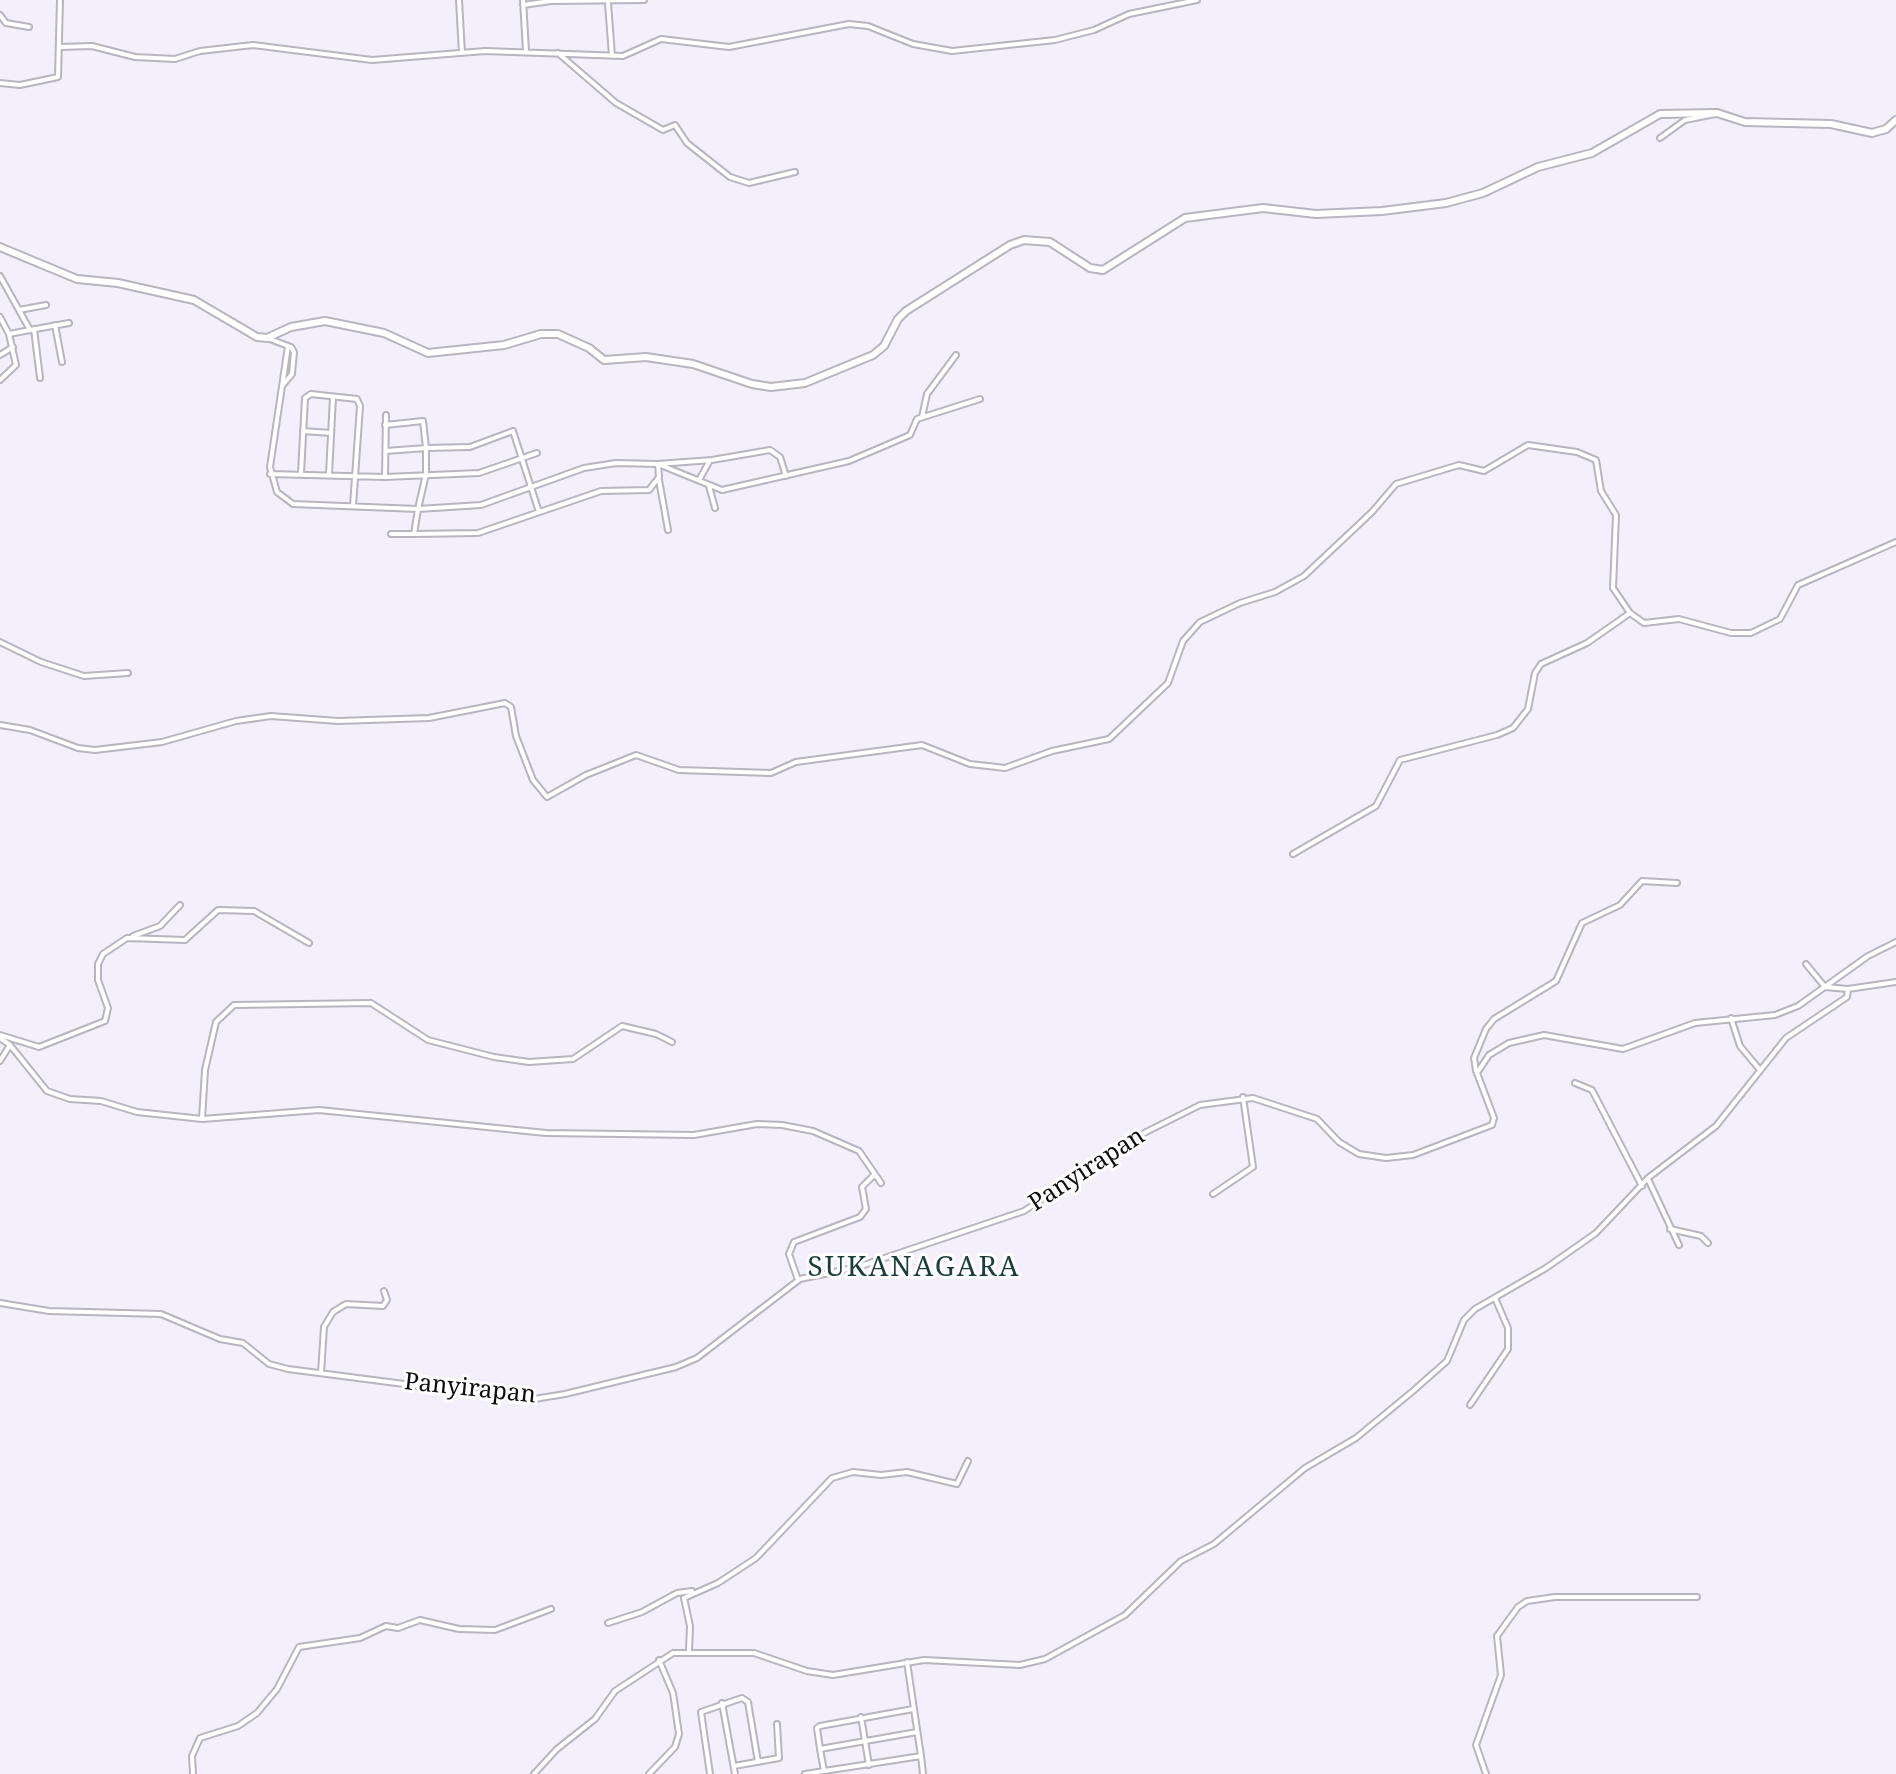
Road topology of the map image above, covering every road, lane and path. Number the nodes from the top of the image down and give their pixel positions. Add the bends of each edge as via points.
1 (60, 0) edge
2 (459, 0) edge
3 (644, 0) edge
4 (1197, 0) edge
5 (523, 3) edge
6 (608, 3) junction
7 (0, 15) edge
8 (29, 27) dead end
9 (59, 47) junction
10 (526, 51) junction
11 (556, 52) junction
12 (462, 53) junction
13 (612, 56) junction
14 (0, 83) edge
15 (1717, 113) junction
16 (1896, 120) edge
17 (1660, 138) dead end
18 (795, 172) dead end
19 (0, 247) edge
20 (0, 276) edge
21 (46, 305) dead end
22 (19, 310) junction
23 (0, 317) edge
24 (69, 323) dead end
25 (55, 325) junction
26 (32, 329) junction
27 (9, 334) junction
28 (267, 338) junction
29 (288, 346) junction
30 (13, 347) junction
31 (0, 355) edge
32 (956, 355) dead end
33 (62, 362) dead end
34 (40, 378) dead end
35 (0, 380) edge
36 (282, 386) junction
37 (333, 397) junction
38 (980, 399) dead end
39 (386, 415) dead end
40 (922, 417) junction
41 (385, 425) junction
42 (303, 431) junction
43 (331, 433) junction
44 (426, 448) junction
45 (386, 451) junction
46 (537, 453) dead end
47 (523, 460) junction
48 (712, 460) junction
49 (658, 464) junction
50 (301, 473) junction
51 (270, 474) junction
52 (329, 474) junction
53 (426, 474) junction
54 (355, 476) junction
55 (786, 476) junction
56 (385, 477) junction
57 (659, 477) junction
58 (699, 480) junction
59 (531, 486) junction
60 (709, 486) junction
61 (353, 507) junction
62 (715, 508) dead end
63 (418, 509) junction
64 (539, 512) junction
65 (668, 530) dead end
66 (391, 534) dead end
67 (414, 534) junction
68 (1896, 542) edge
69 (1630, 613) junction
70 (0, 642) edge
71 (128, 673) dead end
72 (0, 725) edge
73 (1293, 854) dead end
74 (1677, 883) dead end
75 (180, 905) dead end
76 (127, 938) junction
77 (1896, 942) edge
78 (309, 943) dead end
79 (1806, 964) dead end
80 (1896, 982) edge
81 (1825, 987) junction
82 (1848, 989) junction
83 (1731, 1018) junction
84 (0, 1037) edge
85 (672, 1042) dead end
86 (10, 1045) junction
87 (0, 1061) edge
88 (1760, 1070) junction
89 (1477, 1073) junction
90 (1575, 1083) dead end
91 (1243, 1097) junction
92 (202, 1119) junction
93 (874, 1173) junction
94 (1648, 1178) junction
95 (881, 1183) dead end
96 (1642, 1186) junction
97 (1213, 1194) dead end
98 (1669, 1229) junction
99 (1708, 1243) dead end
100 (1679, 1245) dead end
101 (798, 1280) junction
102 (384, 1291) dead end
103 (1495, 1298) junction
104 (0, 1303) edge
105 (321, 1373) junction
106 (1470, 1405) dead end
107 (968, 1461) dead end
108 (694, 1591) junction
109 (1697, 1597) dead end
110 (551, 1609) dead end
111 (608, 1623) dead end
112 (689, 1651) junction
113 (659, 1660) junction
114 (907, 1662) junction
115 (722, 1703) junction
116 (913, 1709) junction
117 (861, 1717) junction
118 (777, 1724) dead end
119 (917, 1732) junction
120 (865, 1741) junction
121 (820, 1749) junction
122 (921, 1756) junction
123 (758, 1762) junction
124 (869, 1765) junction
125 (734, 1766) junction
126 (824, 1771) junction
127 (193, 1774) edge
128 (534, 1774) edge
129 (649, 1774) edge
130 (710, 1774) edge
131 (735, 1774) edge
132 (805, 1774) edge
133 (923, 1774) edge
134 (1486, 1774) edge

1 - 9 street
2 - 12 street
3 - 6 street
4 - 13 street via 1019,46 952,51 849,24 734,47 661,39
5 - 6 street
5 - 10 street
6 - 13 street
7 - 8 street via 5,22
9 - 12 street via 92,46 135,57 175,59 253,45 372,60
9 - 14 street via 56,79
10 - 11 street
10 - 12 street
11 - 13 street
11 - 18 street via 616,103 663,130 675,125 687,143 730,177 749,183
15 - 16 street via 1745,122 1831,124 1872,133
15 - 17 street via 1685,120
15 - 28 street via 1657,115 1592,153 1540,166 1500,188 1446,203 1316,214 1263,208 1185,218 1103,270 1090,268 1050,242 1017,242 906,311 873,355 805,383 771,387 693,364 646,357 604,360 558,334 428,353 384,333 325,321
19 - 28 street via 77,279 194,300 244,331
20 - 22 street
21 - 22 street
22 - 26 street
23 - 27 street
24 - 25 street
25 - 26 street
25 - 33 street
26 - 27 street
26 - 34 street
27 - 30 street
28 - 29 street
29 - 36 street
29 - 36 street via 294,363
30 - 31 street
30 - 35 street via 16,365
32 - 40 street via 927,394
36 - 51 street
37 - 42 street via 306,396
37 - 43 street
37 - 54 street via 359,402
38 - 40 street
39 - 41 street
40 - 55 street via 910,435 877,451
41 - 44 street via 423,421
41 - 45 street
42 - 43 street
42 - 50 street
43 - 52 street
44 - 45 street
44 - 47 street via 470,447 513,431
44 - 53 street
45 - 56 street
46 - 47 street
47 - 53 street via 479,473
47 - 59 street
48 - 49 street
48 - 55 street via 770,450 780,457
48 - 58 street
49 - 57 street
49 - 58 street
49 - 59 street via 599,464
50 - 51 street
50 - 52 street
51 - 61 street via 277,492 293,504
52 - 54 street
53 - 56 street
53 - 63 street
54 - 56 street
54 - 61 street
55 - 60 street via 722,490
57 - 64 street via 649,490 601,491
57 - 65 street
58 - 60 street
59 - 63 street via 481,505
59 - 64 street
60 - 62 street
61 - 63 street
63 - 67 street
64 - 67 street via 478,533
66 - 67 street
68 - 69 street via 1798,585 1780,619 1751,633 1679,619 1644,623
69 - 72 street via 1613,588 1616,515 1601,491 1596,460 1528,445 1484,471 1459,465 1396,484 1304,576 1200,622 1183,641 1168,683 1109,739 1005,768 970,764 922,745 796,762 771,773 679,770 636,755 547,797 533,780 511,707 505,703 429,718 338,721 271,716 162,742 95,750
69 - 73 street via 1587,643 1541,664 1528,709 1513,728 1400,760 1376,806
70 - 71 street via 84,676
74 - 89 street via 1642,881 1620,905 1582,923 1556,981 1486,1029 1474,1058
75 - 76 street via 160,926
76 - 78 street via 185,940 213,912 232,909 263,914
76 - 84 street via 99,961 98,980 108,1008 105,1021 42,1047
77 - 81 street
79 - 81 street
80 - 82 street
81 - 82 street
81 - 83 street via 1784,1012
82 - 88 street via 1847,997 1786,1038
83 - 88 street via 1740,1046
83 - 89 street via 1684,1026 1623,1049 1533,1036 1496,1050
84 - 86 street
85 - 92 street via 622,1026 580,1056 529,1062 428,1040 371,1003 234,1005 216,1022 205,1070
86 - 87 street
86 - 92 street via 43,1087 63,1097
88 - 94 street via 1716,1126
89 - 91 street, Panyirapan via 1492,1125 1404,1157 1359,1154 1312,1116
90 - 96 street via 1592,1090
91 - 97 street via 1253,1167
91 - 101 street, Panyirapan via 1210,1102 1161,1123 1024,1211 858,1267
92 - 93 street via 301,1110 520,1132 673,1135 775,1124 846,1144 859,1151
93 - 95 street
93 - 101 street via 862,1187 866,1209 860,1217 794,1242 789,1254
94 - 96 street
94 - 98 street
96 - 103 street via 1596,1233
98 - 99 street via 1701,1236
98 - 100 street
101 - 105 street, Panyirapan via 697,1358 565,1394 528,1400
102 - 105 street via 383,1306 346,1304 333,1312 324,1327
103 - 106 street via 1508,1328 1508,1349
103 - 114 street via 1470,1313 1447,1361 1404,1400 1356,1438 1305,1468 1214,1544 1181,1561 1125,1615 1032,1663
104 - 105 street, Panyirapan via 49,1311 161,1314 243,1343 269,1364
107 - 108 street via 957,1484 918,1473 838,1475 756,1558 711,1587
108 - 111 street via 677,1593
108 - 112 street via 683,1602 690,1626
109 - 134 street via 1536,1598 1518,1607 1497,1636 1501,1675 1476,1745
110 - 127 street via 495,1630 420,1620 398,1628 386,1626 360,1638 299,1647 257,1713 238,1726 200,1738 192,1756
112 - 113 street
112 - 114 street via 754,1653 833,1675
113 - 128 street via 615,1691 595,1719
113 - 129 street via 673,1693 678,1741
114 - 116 street
115 - 123 street via 747,1699
115 - 125 street
115 - 130 street via 700,1714
116 - 117 street
116 - 119 street
117 - 120 street
117 - 121 street via 818,1726
118 - 123 street via 781,1756
119 - 120 street
119 - 122 street
120 - 121 street
120 - 124 street
121 - 126 street
122 - 124 street
122 - 133 street
123 - 125 street
124 - 126 street
125 - 131 street
126 - 132 street

